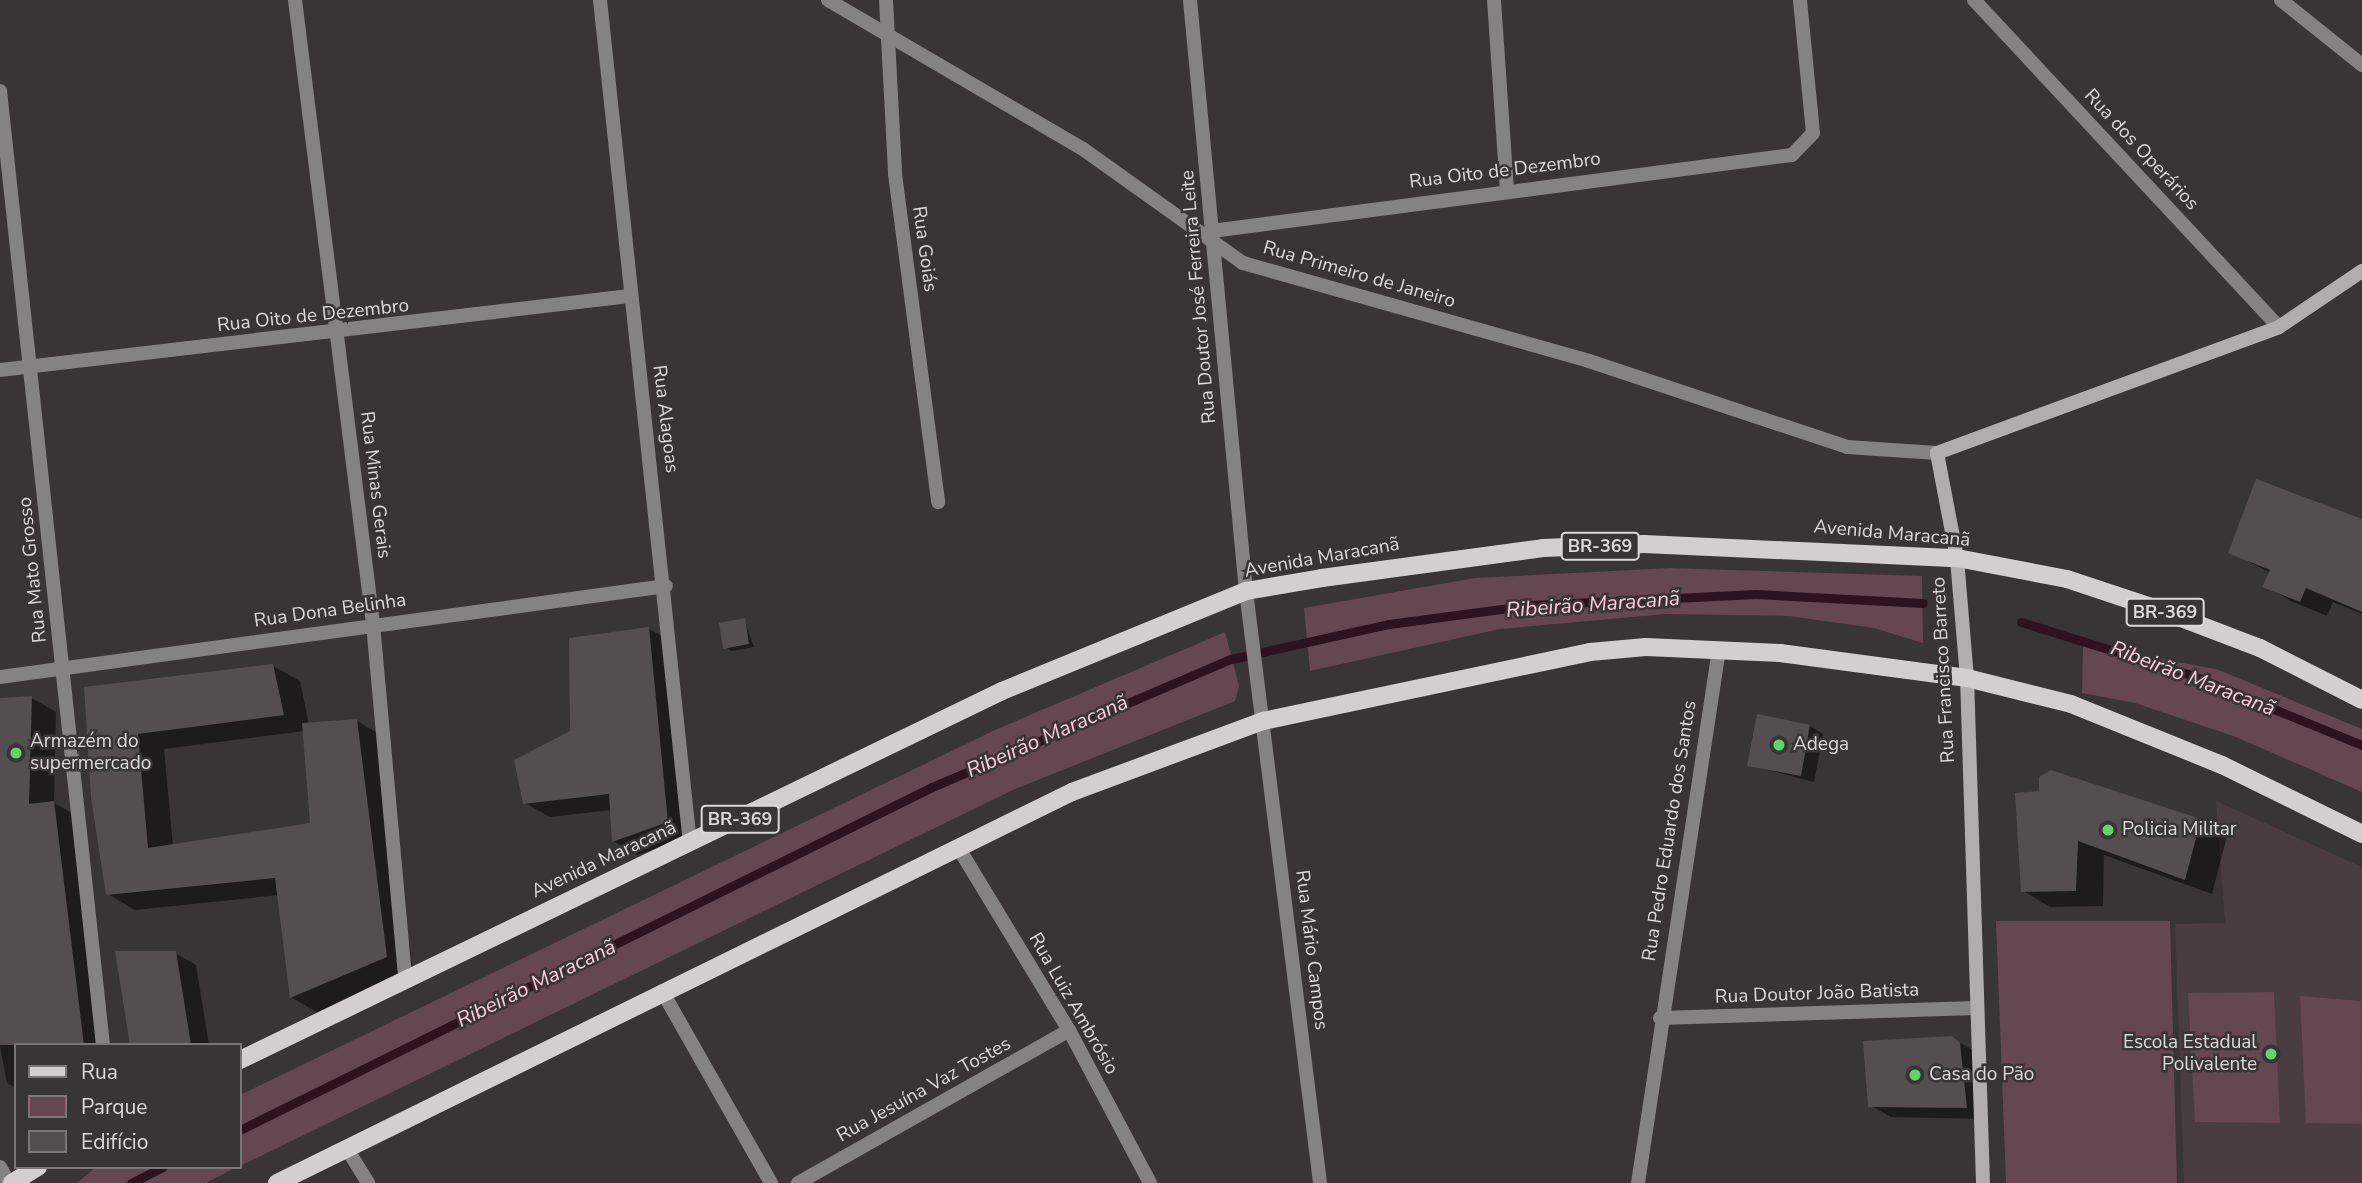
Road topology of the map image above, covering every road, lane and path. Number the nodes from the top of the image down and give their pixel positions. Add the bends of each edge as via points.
1 (295, 0) edge
2 (600, 0) edge
3 (828, 0) edge
4 (886, 0) edge
5 (1190, 0) edge
6 (1494, 0) edge
7 (1800, 0) edge
8 (1974, 0) edge
9 (2281, 0) edge
10 (889, 36) junction
11 (2362, 65) edge
12 (0, 91) edge
13 (1507, 190) junction
14 (1213, 236) junction
15 (2362, 271) edge
16 (630, 296) junction
17 (2279, 327) junction
18 (336, 335) junction
19 (30, 366) junction
20 (0, 370) edge
21 (1937, 453) junction
22 (938, 502) dead end
23 (1957, 558) junction
24 (666, 586) junction
25 (1247, 591) junction
26 (373, 624) junction
27 (1718, 649) junction
28 (63, 669) junction
29 (0, 677) edge
30 (1967, 678) junction
31 (1258, 686) joint
32 (2362, 700) edge
33 (1263, 721) junction
34 (2362, 834) edge
35 (690, 843) junction
36 (958, 847) junction
37 (405, 977) junction
38 (662, 991) junction
39 (1975, 1008) junction
40 (1660, 1018) junction
41 (1069, 1030) junction
42 (103, 1043) edge
43 (242, 1059) edge
44 (347, 1149) junction
45 (0, 1167) edge
46 (34, 1169) edge
47 (10, 1183) edge
48 (276, 1183) edge
49 (368, 1183) edge
50 (771, 1183) edge
51 (797, 1183) edge
52 (1150, 1183) edge
53 (1320, 1183) edge
54 (1638, 1183) edge
55 (1983, 1183) edge

1 - 18 street, Rua Minas Gerais
2 - 16 street, Rua Alagoas
3 - 10 street, Rua Primeiro de Janeiro
4 - 10 street, Rua Goiás
5 - 14 street, Rua Doutor José Ferreira Leite
6 - 13 street
7 - 13 street, Rua Oito de Dezembro via 1813,120 1803,151
8 - 17 street, Rua dos Operários
9 - 11 street
10 - 14 street, Rua Primeiro de Janeiro via 1083,149
10 - 22 street, Rua Goiás via 895,174
12 - 19 street, Rua Mato Grosso
13 - 14 street, Rua Oito de Dezembro
14 - 21 street, Rua Primeiro de Janeiro via 1243,262 1589,360 1847,447
14 - 25 street, Rua Doutor José Ferreira Leite
15 - 17 street
16 - 18 street, Rua Oito de Dezembro
16 - 24 street, Rua Alagoas
17 - 21 street
18 - 19 street, Rua Oito de Dezembro
18 - 26 street, Rua Minas Gerais
19 - 20 street, Rua Oito de Dezembro
19 - 28 street, Rua Mato Grosso
21 - 23 street, Rua Francisco Barreto
23 - 25 main road, Avenida Maracanã / BR-369 via 1724,544 1543,548
23 - 30 street, Rua Francisco Barreto
23 - 32 main road, Avenida Maracanã / BR-369 via 2067,579 2163,611 2260,648
24 - 26 street, Rua Dona Belinha
24 - 35 street, Rua Alagoas
25 - 31 street, Rua Doutor José Ferreira Leite
25 - 35 main road, Avenida Maracanã / BR-369 via 1002,691
26 - 28 street, Rua Dona Belinha
26 - 37 street, Rua Minas Gerais
27 - 30 main road
27 - 33 main road via 1590,652
27 - 40 street, Rua Pedro Eduardo dos Santos
28 - 29 street, Rua Dona Belinha
28 - 42 street, Rua Mato Grosso
30 - 34 main road via 2071,704 2222,765
30 - 39 street, Rua Francisco Barreto
31 - 33 street, Rua Mário Campos
33 - 36 main road via 1072,792
33 - 53 street, Rua Mário Campos
35 - 37 main road, Avenida Maracanã / BR-369
36 - 38 main road
36 - 41 street, Rua Luiz Ambrósio
37 - 43 main road, Avenida Maracanã / BR-369
38 - 44 main road
38 - 50 street
39 - 40 street, Rua Doutor João Batista
39 - 55 street, Rua Francisco Barreto
40 - 54 street, Rua Pedro Eduardo dos Santos
41 - 51 street, Rua Jesuína Vaz Tostes
41 - 52 street, Rua Luiz Ambrósio
44 - 48 main road
44 - 49 street
45 - 47 street
46 - 47 main road

